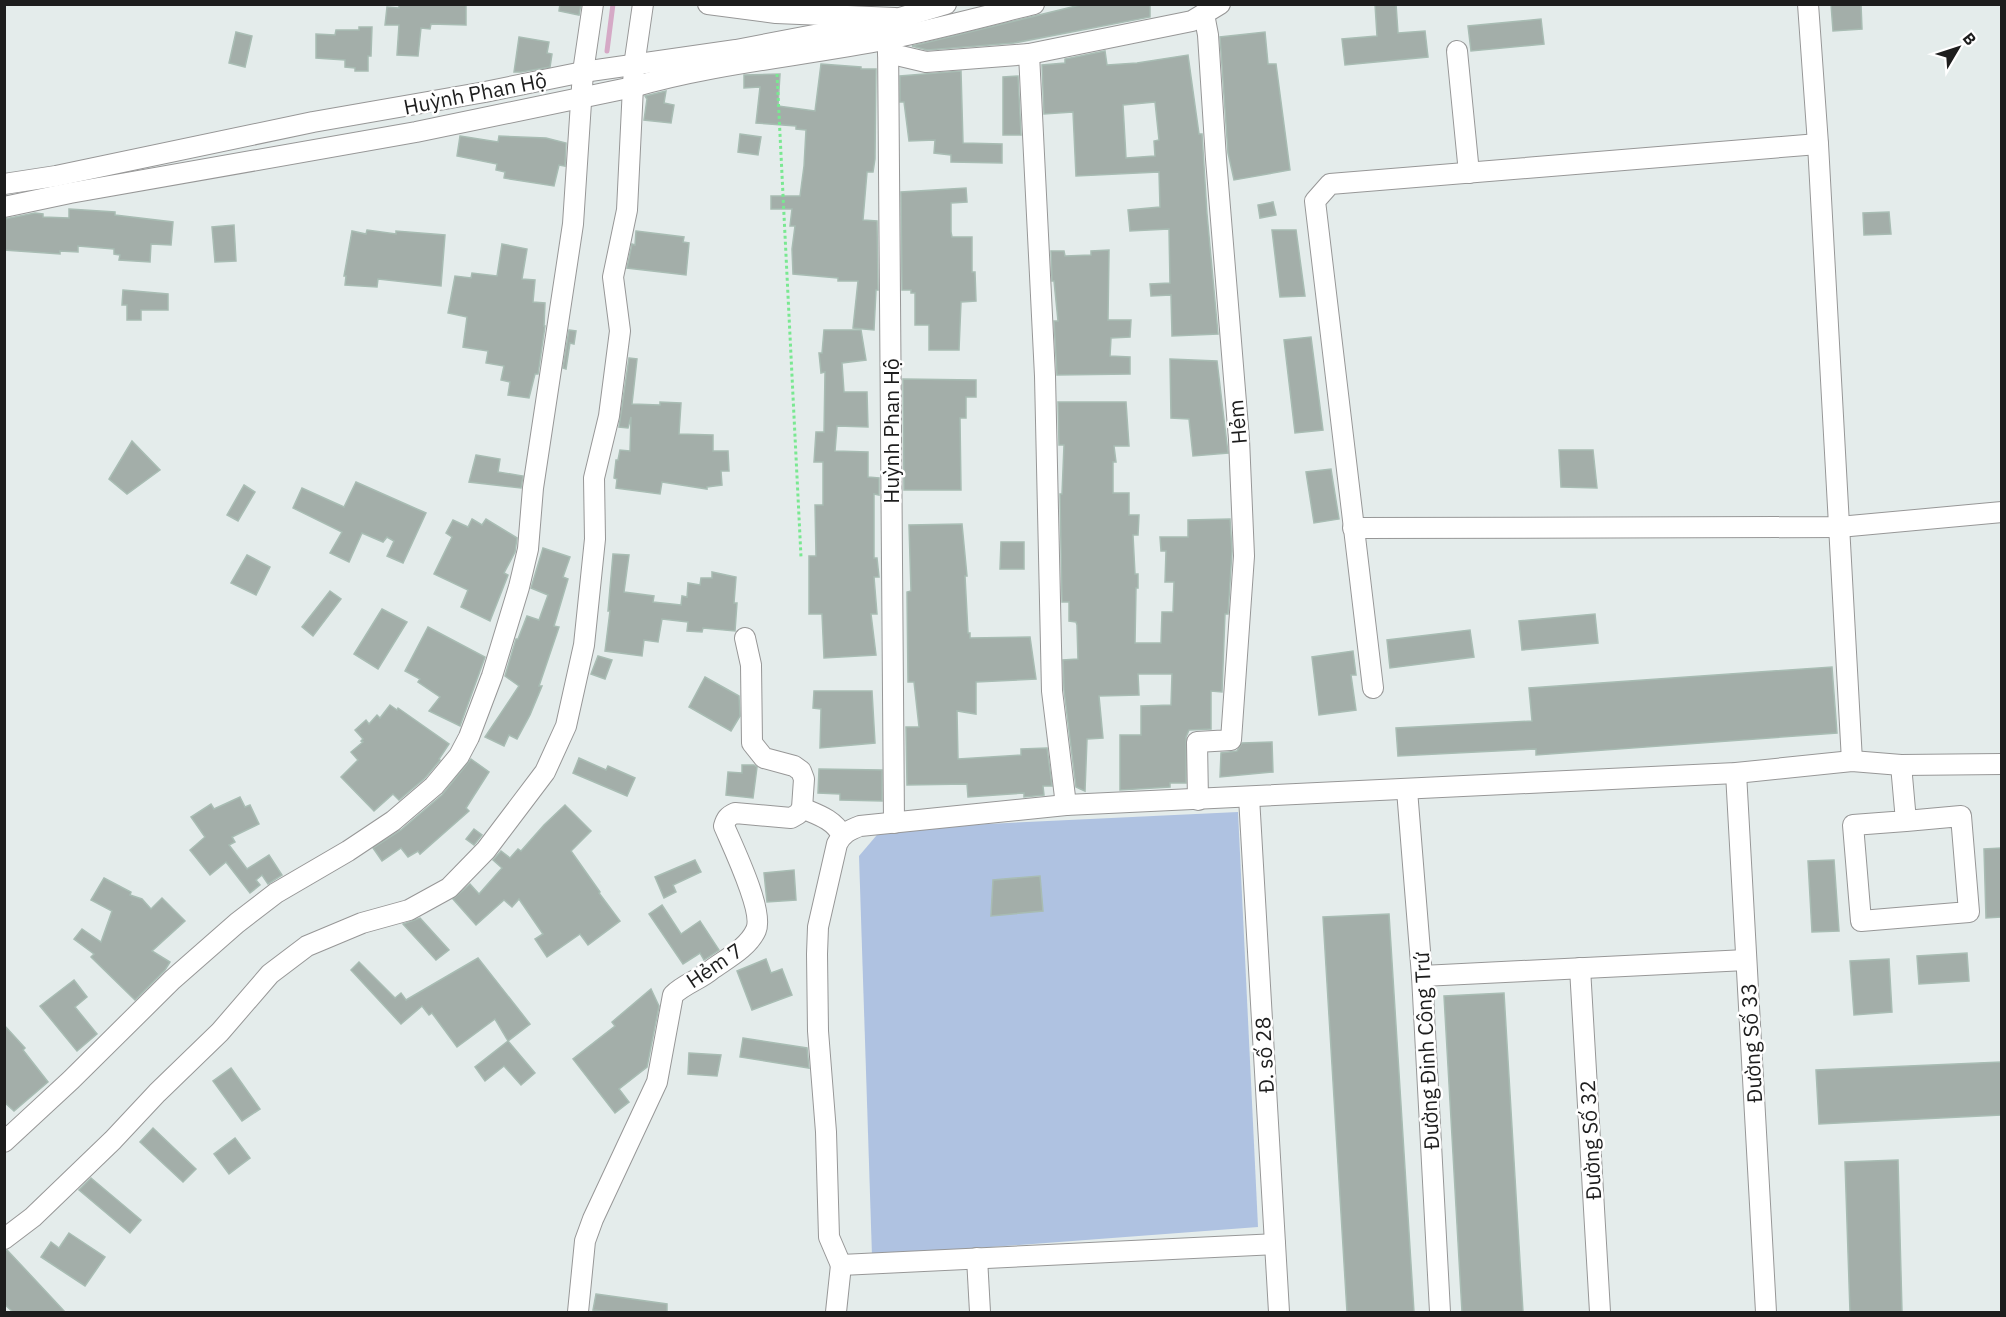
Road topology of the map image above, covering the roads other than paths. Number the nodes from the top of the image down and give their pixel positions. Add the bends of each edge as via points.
1 (592, 4) edge
2 (643, 4) edge
3 (708, 4) edge
4 (946, 4) edge
5 (1034, 4) edge
6 (1808, 4) edge
7 (777, 9) edge
8 (1212, 9) edge
9 (890, 38) junction
10 (1457, 51) dead end
11 (1029, 54) junction
12 (634, 66) junction
13 (583, 72) junction
14 (633, 87) junction
15 (581, 98) junction
16 (1818, 144) junction
17 (1469, 173) junction
18 (4, 184) edge
19 (4, 207) edge
20 (2001, 512) edge
21 (1839, 527) junction
22 (1353, 528) junction
23 (745, 638) dead end
24 (1373, 688) dead end
25 (1852, 761) junction
26 (2001, 764) edge
27 (1901, 765) junction
28 (1736, 773) junction
29 (1407, 790) junction
30 (1249, 797) junction
31 (1198, 800) junction
32 (1066, 805) junction
33 (802, 808) junction
34 (1906, 821) junction
35 (894, 823) junction
36 (842, 835) junction
37 (1746, 960) junction
38 (1580, 968) junction
39 (1422, 976) junction
40 (4, 1142) edge
41 (4, 1239) edge
42 (1275, 1244) junction
43 (977, 1258) junction
44 (841, 1266) junction
45 (578, 1312) edge
46 (836, 1312) edge
47 (980, 1312) edge
48 (1279, 1312) edge
49 (1440, 1312) edge
50 (1600, 1312) edge
51 (1766, 1312) edge

1 - 13 street
2 - 12 street
3 - 7 street
4 - 9 street, Huỳnh Phan Hộ
5 - 9 street, Huỳnh Phan Hộ
6 - 16 street
7 - 9 street via 895,18
8 - 11 street via 1192,21
8 - 31 street, Hẻm via 1208,35 1239,439 1244,556 1231,740 1197,742
9 - 11 street via 926,62
9 - 12 street, Huỳnh Phan Hộ via 736,50
9 - 14 street, Huỳnh Phan Hộ
9 - 35 street, Huỳnh Phan Hộ
10 - 17 street
11 - 32 street via 1045,376 1052,691
12 - 13 street, Huỳnh Phan Hộ
12 - 14 street
13 - 15 street
13 - 18 street, Huỳnh Phan Hộ
14 - 15 street, Huỳnh Phan Hộ
14 - 41 street via 627,210 612,277 620,331 609,416 594,478 595,539 584,645 566,726 545,772 486,850 449,888 409,910 362,923 307,946 270,974 220,1032 112,1140 33,1217
15 - 19 street, Huỳnh Phan Hộ
15 - 40 street via 573,224 533,488 528,549 492,676 459,756 434,786 393,821 276,893 237,923
16 - 17 street
16 - 21 street
17 - 22 street via 1330,184 1315,201
20 - 21 street
21 - 22 street
21 - 25 street
22 - 24 street
23 - 33 street via 751,665 752,743 764,758 801,771
25 - 27 street
25 - 28 street
26 - 27 street
27 - 34 street
28 - 29 street
28 - 37 street, Đường Số 33
29 - 30 street
29 - 39 street, Đường Đinh Công Trứ
30 - 31 street
30 - 42 street, Đ. số 28
31 - 32 street
32 - 35 street
33 - 36 street via 829,820
33 - 45 street, Hẻm 7 via 791,818 735,813 725,820 754,902 756,930 747,944 673,995 657,1082 585,1241
34 - 34 street via 1961,816 1969,912 1861,921 1853,825
35 - 36 street via 861,826
36 - 44 street via 818,927 817,954 829,1237
37 - 38 street
37 - 51 street, Đường Số 33
38 - 39 street
38 - 50 street, Đường Số 32
39 - 49 street, Đường Đinh Công Trứ
42 - 43 street
42 - 48 street, Đ. số 28
43 - 44 street
43 - 47 street
44 - 46 street

